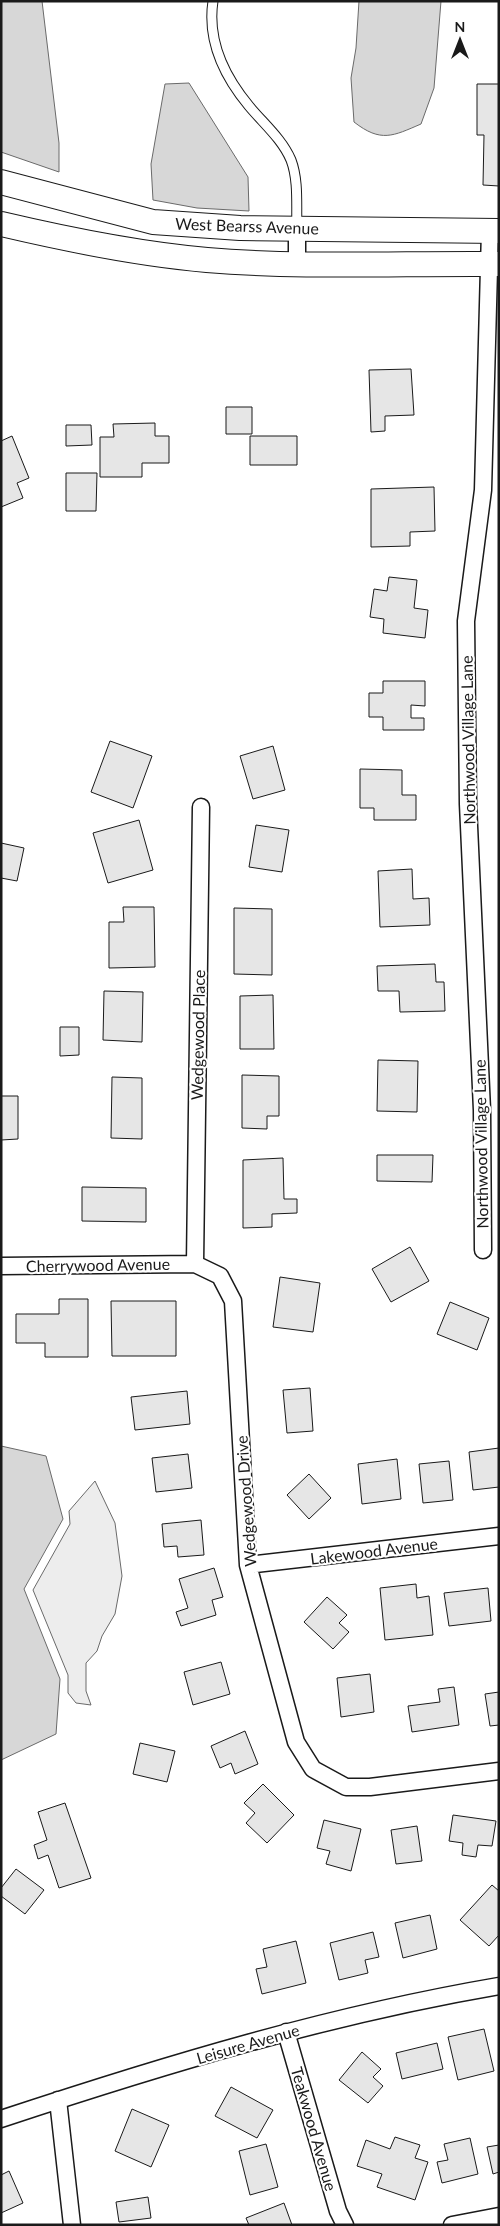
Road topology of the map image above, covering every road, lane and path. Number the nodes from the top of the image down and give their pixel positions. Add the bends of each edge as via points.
1 (213, 1) edge
2 (1, 182) edge
3 (1, 224) edge
4 (297, 229) junction
5 (494, 231) edge
6 (297, 263) junction
7 (494, 264) edge
8 (201, 807) dead end
9 (482, 1250) dead end
10 (195, 1264) junction
11 (1, 1266) edge
12 (499, 1536) edge
13 (248, 1565) junction
14 (499, 1771) edge
15 (499, 1986) edge
16 (286, 2032) junction
17 (58, 2100) junction
18 (1, 2119) edge
19 (499, 2216) edge
20 (72, 2225) edge
21 (345, 2225) edge
22 (452, 2225) edge

1 - 4 lane via 211,26 215,49 241,95 282,143 291,162 295,178
2 - 4 main road, West Bearss Avenue via 153,222
3 - 6 main road, West Bearss Avenue via 138,253 207,260
4 - 5 main road, West Bearss Avenue
4 - 6 street
5 - 7 street, Northwood Village Lane
6 - 7 main road, West Bearss Avenue
7 - 9 street, Northwood Village Lane via 482,490 466,621 468,804 482,1110
8 - 10 street, Wedgewood Place
10 - 11 street, Cherrywood Avenue
10 - 13 street, Wedgewood Drive via 220,1276 233,1301
12 - 13 street, Lakewood Avenue
13 - 14 street, Wedgewood Drive via 296,1742 313,1769 346,1787
15 - 16 street, Leisure Avenue via 427,1998
16 - 17 street, Leisure Avenue
16 - 21 street, Teakwood Avenue via 338,2211
17 - 18 street, Leisure Avenue
17 - 20 street
19 - 22 street

